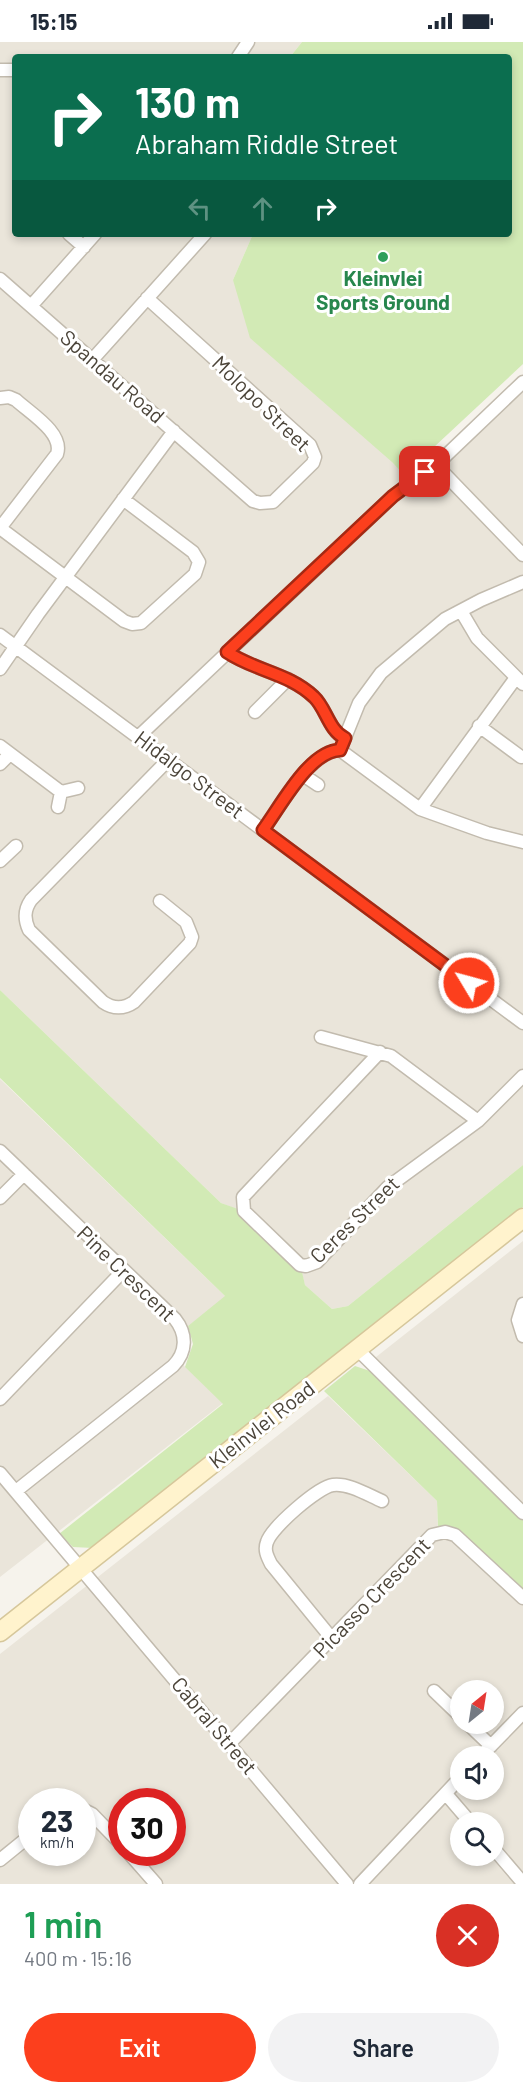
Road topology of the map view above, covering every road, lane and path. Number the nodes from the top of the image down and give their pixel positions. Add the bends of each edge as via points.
1 (72, 237) edge
2 (92, 237) edge
3 (201, 237) edge
4 (84, 247) junction
5 (0, 279) edge
6 (147, 298) junction
7 (31, 306) junction
8 (92, 360) junction
9 (523, 382) edge
10 (0, 398) edge
11 (174, 431) junction
12 (436, 465) junction
13 (123, 500) junction
14 (0, 528) edge
15 (523, 555) edge
16 (65, 577) junction
17 (523, 582) edge
18 (461, 611) junction
19 (0, 635) edge
20 (16, 647) junction
21 (227, 652) junction
22 (0, 669) edge
23 (288, 679) junction
24 (519, 681) edge
25 (255, 712) dead end
26 (479, 726) junction
27 (138, 737) junction
28 (343, 744) junction
29 (5, 750) edge
30 (521, 757) dead end
31 (168, 760) junction
32 (0, 765) edge
33 (303, 775) junction
34 (318, 785) dead end
35 (78, 788) dead end
36 (62, 792) junction
37 (58, 807) dead end
38 (420, 809) junction
39 (263, 830) junction
40 (523, 842) edge
41 (16, 846) dead end
42 (2, 856) edge
43 (160, 902) dead end
44 (523, 1023) edge
45 (321, 1037) dead end
46 (380, 1052) junction
47 (523, 1077) edge
48 (478, 1121) junction
49 (0, 1151) edge
50 (24, 1174) junction
51 (0, 1198) edge
52 (523, 1218) edge
53 (123, 1271) junction
54 (523, 1304) edge
55 (523, 1336) edge
56 (357, 1349) junction
57 (0, 1399) edge
58 (0, 1473) edge
59 (8, 1488) edge
60 (382, 1501) dead end
61 (523, 1513) edge
62 (81, 1568) junction
63 (523, 1598) edge
64 (0, 1632) edge
65 (333, 1640) junction
66 (434, 1691) dead end
67 (450, 1706) edge
68 (523, 1713) edge
69 (478, 1734) edge
70 (229, 1744) junction
71 (491, 1746) joint
72 (450, 1789) edge
73 (446, 1794) junction
74 (462, 1812) edge
75 (96, 1818) edge
76 (108, 1831) edge
77 (18, 1845) edge
78 (0, 1860) edge
79 (504, 1861) edge
80 (140, 1866) edge
81 (523, 1883) edge
82 (156, 1884) edge
83 (347, 1884) edge
84 (360, 1884) edge

1 - 4 street
2 - 4 street
3 - 6 street
4 - 7 street
5 - 7 street, Spandau Road
6 - 8 street
6 - 11 street, Molopo Street via 310,445 315,458 273,502 260,504
7 - 8 street, Spandau Road
8 - 11 street, Spandau Road
9 - 12 street
10 - 14 street via 16,400 53,434 59,446 57,454
11 - 13 street, Spandau Road
12 - 15 street
12 - 21 street via 393,496
13 - 16 street, Spandau Road
13 - 16 street via 194,552 198,562 195,574 137,624 124,621
14 - 16 street
16 - 20 street, Spandau Road
17 - 18 street
18 - 24 street via 477,638
18 - 28 street via 434,627 381,673 359,703
19 - 20 street, Hidalgo Street
20 - 22 street, Spandau Road
20 - 27 street, Hidalgo Street
21 - 23 street via 251,667
21 - 27 street
23 - 25 street
23 - 28 street via 315,698
24 - 26 street
26 - 30 street
26 - 38 street
27 - 31 street, Hidalgo Street
28 - 33 street via 320,755
28 - 38 street
29 - 32 street
29 - 36 street
31 - 39 street, Hidalgo Street
31 - 43 street via 31,900 25,914 29,930 103,1002 118,1008 131,1004 190,943 192,937 186,922
33 - 34 street
33 - 39 street
35 - 36 street
36 - 37 street
38 - 40 street via 487,834
39 - 44 street, Hidalgo Street
41 - 42 street
45 - 46 street
46 - 48 street via 397,1059
46 - 48 street, Ceres Street via 243,1197 244,1211 295,1262 306,1266 316,1262 388,1187
47 - 48 street, Ceres Street
49 - 50 street, Pine Crescent
50 - 51 street
50 - 53 street, Pine Crescent
52 - 56 street, Kleinvlei Road
53 - 57 street
53 - 59 street, Pine Crescent via 179,1324 184,1342 182,1355 173,1366
54 - 55 street via 518,1320
56 - 61 street
56 - 62 street, Kleinvlei Road
58 - 59 street, Cabral Street
59 - 62 street, Cabral Street
60 - 65 street via 348,1487 326,1486 280,1523 266,1544 271,1564
62 - 64 street, Kleinvlei Road
62 - 70 street, Cabral Street
63 - 65 street, Picasso Crescent via 462,1539 450,1533 437,1533
65 - 70 street, Picasso Crescent
66 - 67 street
68 - 71 street
69 - 71 street
70 - 83 street, Cabral Street
72 - 73 street
73 - 74 street
73 - 84 street
75 - 76 street
77 - 78 street
79 - 81 street
80 - 82 street

